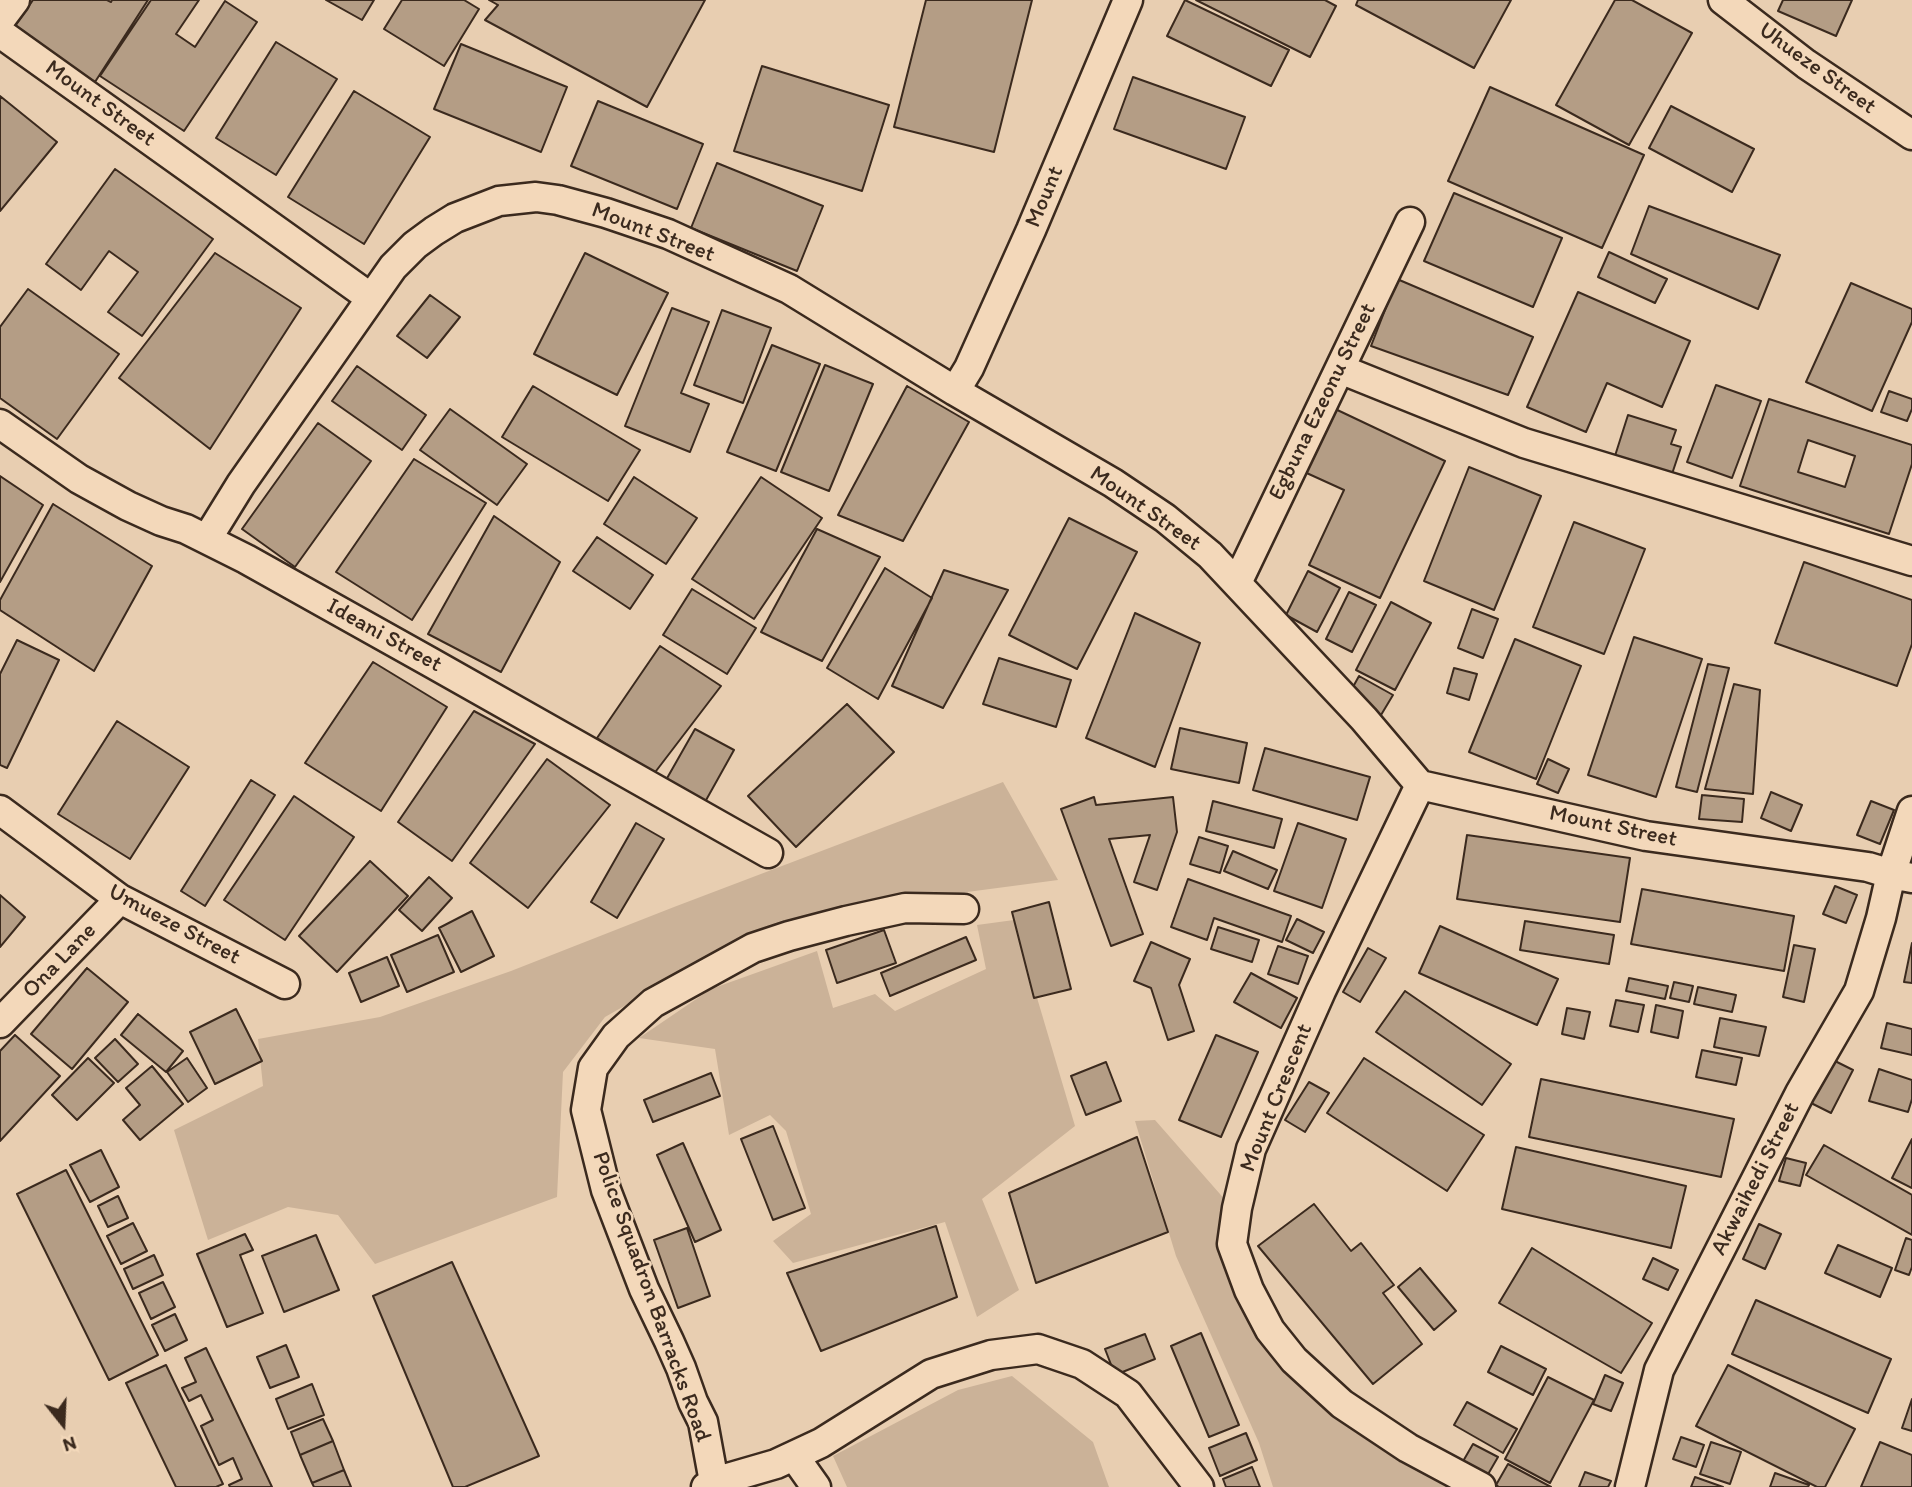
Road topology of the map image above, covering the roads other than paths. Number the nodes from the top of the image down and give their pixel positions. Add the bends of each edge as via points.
1 (15, 0) edge
2 (1128, 0) edge
3 (1723, 0) edge
4 (0, 20) edge
5 (0, 33) edge
6 (1912, 135) edge
7 (1410, 222) dead end
8 (370, 298) junction
9 (1340, 369) junction
10 (955, 391) junction
11 (0, 424) edge
12 (207, 539) junction
13 (1912, 561) edge
14 (1237, 583) junction
15 (1420, 785) junction
16 (0, 810) edge
17 (1912, 811) edge
18 (768, 853) dead end
19 (1901, 876) edge
20 (120, 899) junction
21 (964, 909) dead end
22 (285, 984) dead end
23 (0, 1023) edge
24 (794, 1457) junction
25 (710, 1485) edge
26 (816, 1487) edge
27 (1199, 1487) edge
28 (1480, 1487) edge
29 (1630, 1487) edge

1 - 4 street
2 - 10 street, Mount via 1031,230
3 - 6 street, Uhueze Street
5 - 8 street, Mount Street
7 - 9 street, Egbuna Ezeonu Street
8 - 10 street, Mount Street via 415,245 455,218 499,201 558,200 668,234 763,276
8 - 12 street, Mount Street
9 - 13 street via 1524,443
9 - 14 street, Egbuna Ezeonu Street
10 - 14 street, Mount Street via 1165,518
11 - 12 street, Ideani Street via 79,479 128,506
12 - 18 street, Ideani Street
14 - 15 street, Mount Street
15 - 19 street, Mount Street via 1646,836 1868,867
15 - 28 street, Mount Crescent via 1251,1149 1232,1244 1270,1331 1294,1360 1342,1404 1408,1448
16 - 20 street, Umueze Street
17 - 19 street, Akwaihedi Street
19 - 29 street, Akwaihedi Street via 1881,918 1859,991 1800,1093 1659,1370
20 - 22 street, Umueze Street
20 - 23 street, Ona Lane
21 - 25 street, Police Squadron Barracks Road via 905,908 753,948 653,1003 616,1036 593,1068 586,1110 606,1190 703,1422
24 - 25 street, Police Squadron Barracks Road
24 - 26 street
24 - 27 street, Police Squadron Barracks Road via 931,1374 991,1355 1038,1349 1082,1364 1128,1394

